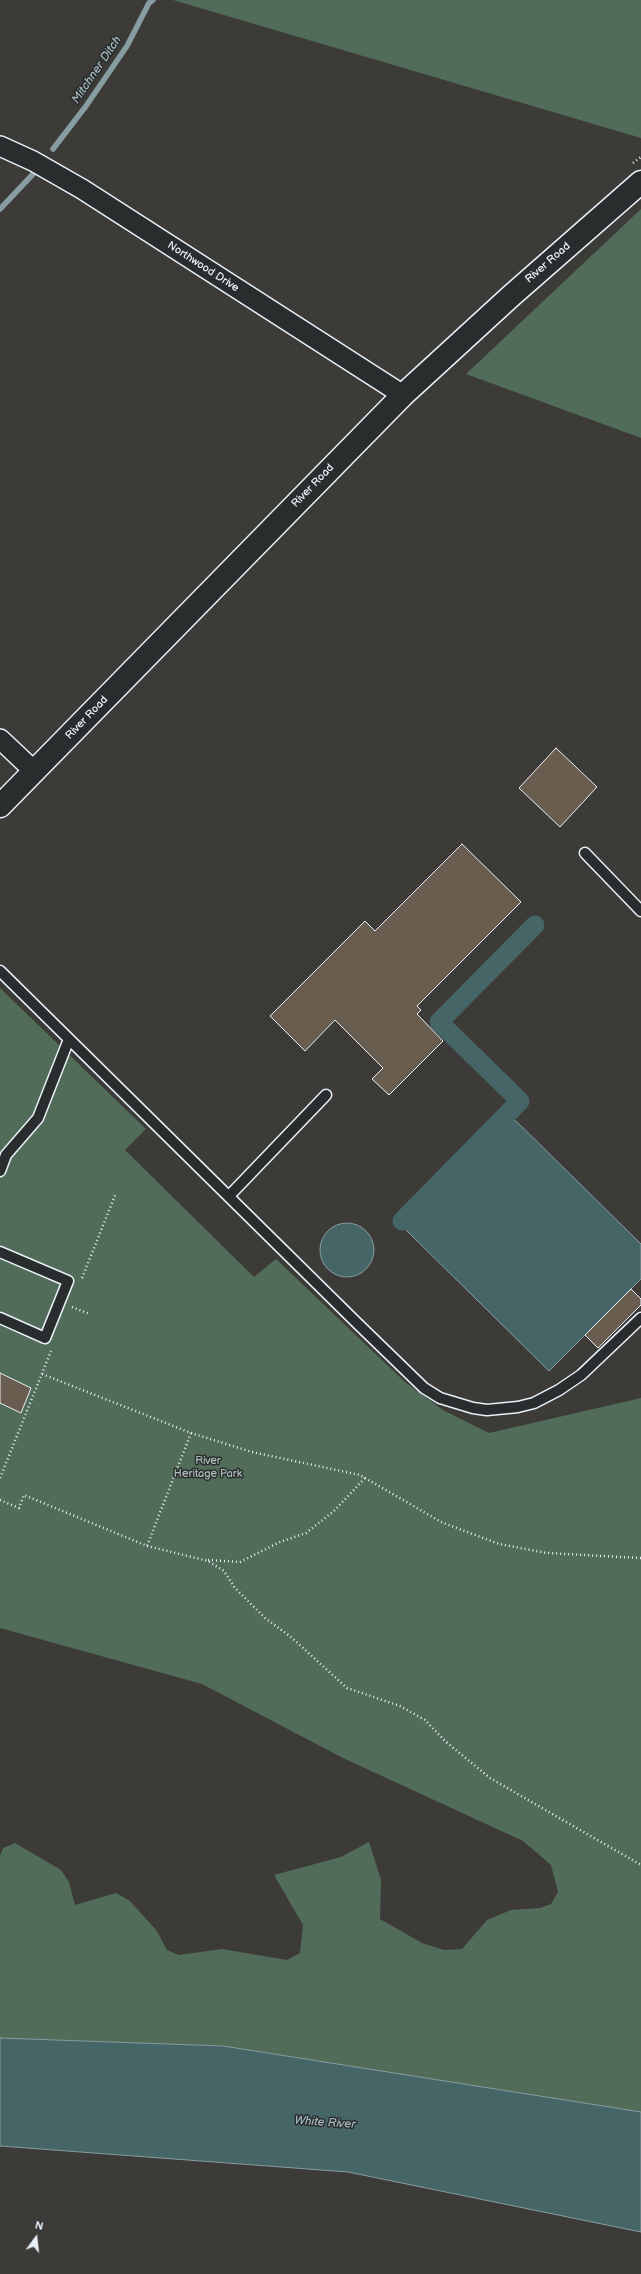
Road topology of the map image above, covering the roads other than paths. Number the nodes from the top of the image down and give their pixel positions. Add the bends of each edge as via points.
1 (0, 146) edge
2 (641, 182) edge
3 (403, 395) junction
4 (0, 739) edge
5 (34, 771) junction
6 (0, 806) edge
7 (585, 852) dead end
8 (641, 911) edge
9 (0, 971) edge
10 (69, 1039) junction
11 (326, 1095) dead end
12 (0, 1171) edge
13 (229, 1196) junction
14 (0, 1252) edge
15 (0, 1318) edge
16 (641, 1318) edge

1 - 3 street, Northwood Drive via 33,161 82,189
2 - 3 street, River Road
3 - 5 street, River Road
4 - 5 street
5 - 6 street, River Road
7 - 8 lane
9 - 10 lane
10 - 12 lane via 38,1118 6,1155
10 - 13 lane
11 - 13 lane
13 - 16 lane via 424,1388 440,1398 461,1405 487,1410 518,1407 559,1390 581,1375
14 - 15 lane via 68,1281 45,1338

